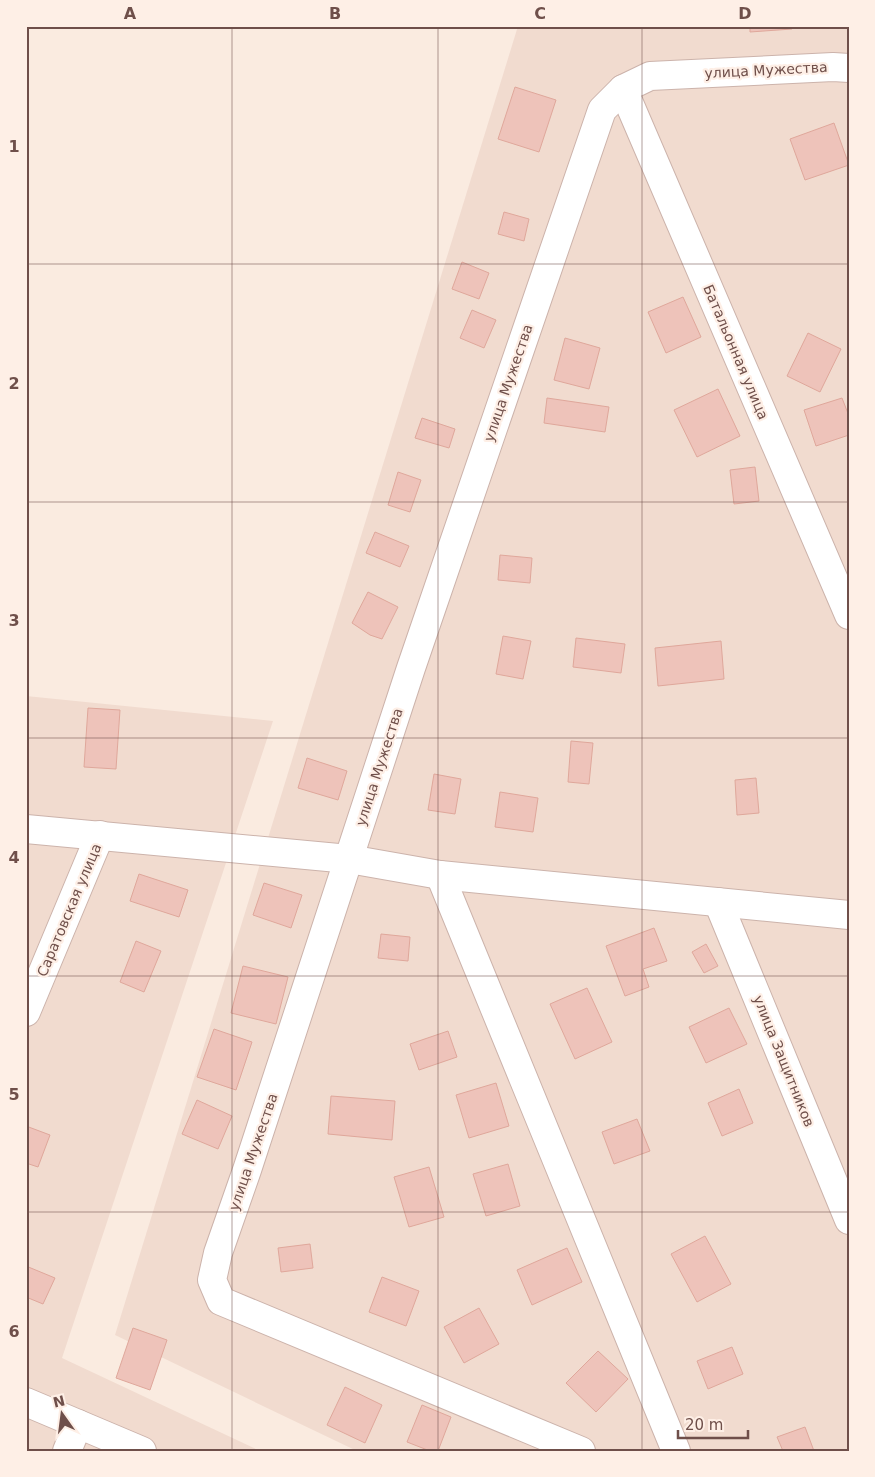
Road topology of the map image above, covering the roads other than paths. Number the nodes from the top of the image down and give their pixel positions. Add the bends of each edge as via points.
1 (849, 68) edge
2 (622, 89) junction
3 (849, 614) edge
4 (26, 829) edge
5 (100, 836) junction
6 (349, 859) junction
7 (440, 875) junction
8 (718, 902) junction
9 (849, 915) edge
10 (26, 1012) edge
11 (849, 1220) edge
12 (26, 1402) edge
13 (78, 1424) junction
14 (66, 1451) edge
15 (142, 1451) edge
16 (581, 1451) edge
17 (676, 1451) edge

1 - 2 street, улица Мужества via 650,76
2 - 3 street, Батальонная улица
2 - 6 street, улица Мужества via 602,110
4 - 5 street, Саратовская улица
5 - 6 street, Саратовская улица
5 - 10 street, Саратовская улица
6 - 7 street, Саратовская улица
6 - 16 street, улица Мужества via 218,1253 212,1280 221,1301
7 - 8 street, Саратовская улица
7 - 17 street
8 - 9 street, Саратовская улица
8 - 11 street, улица Защитников
12 - 13 street
13 - 14 street
13 - 15 street

